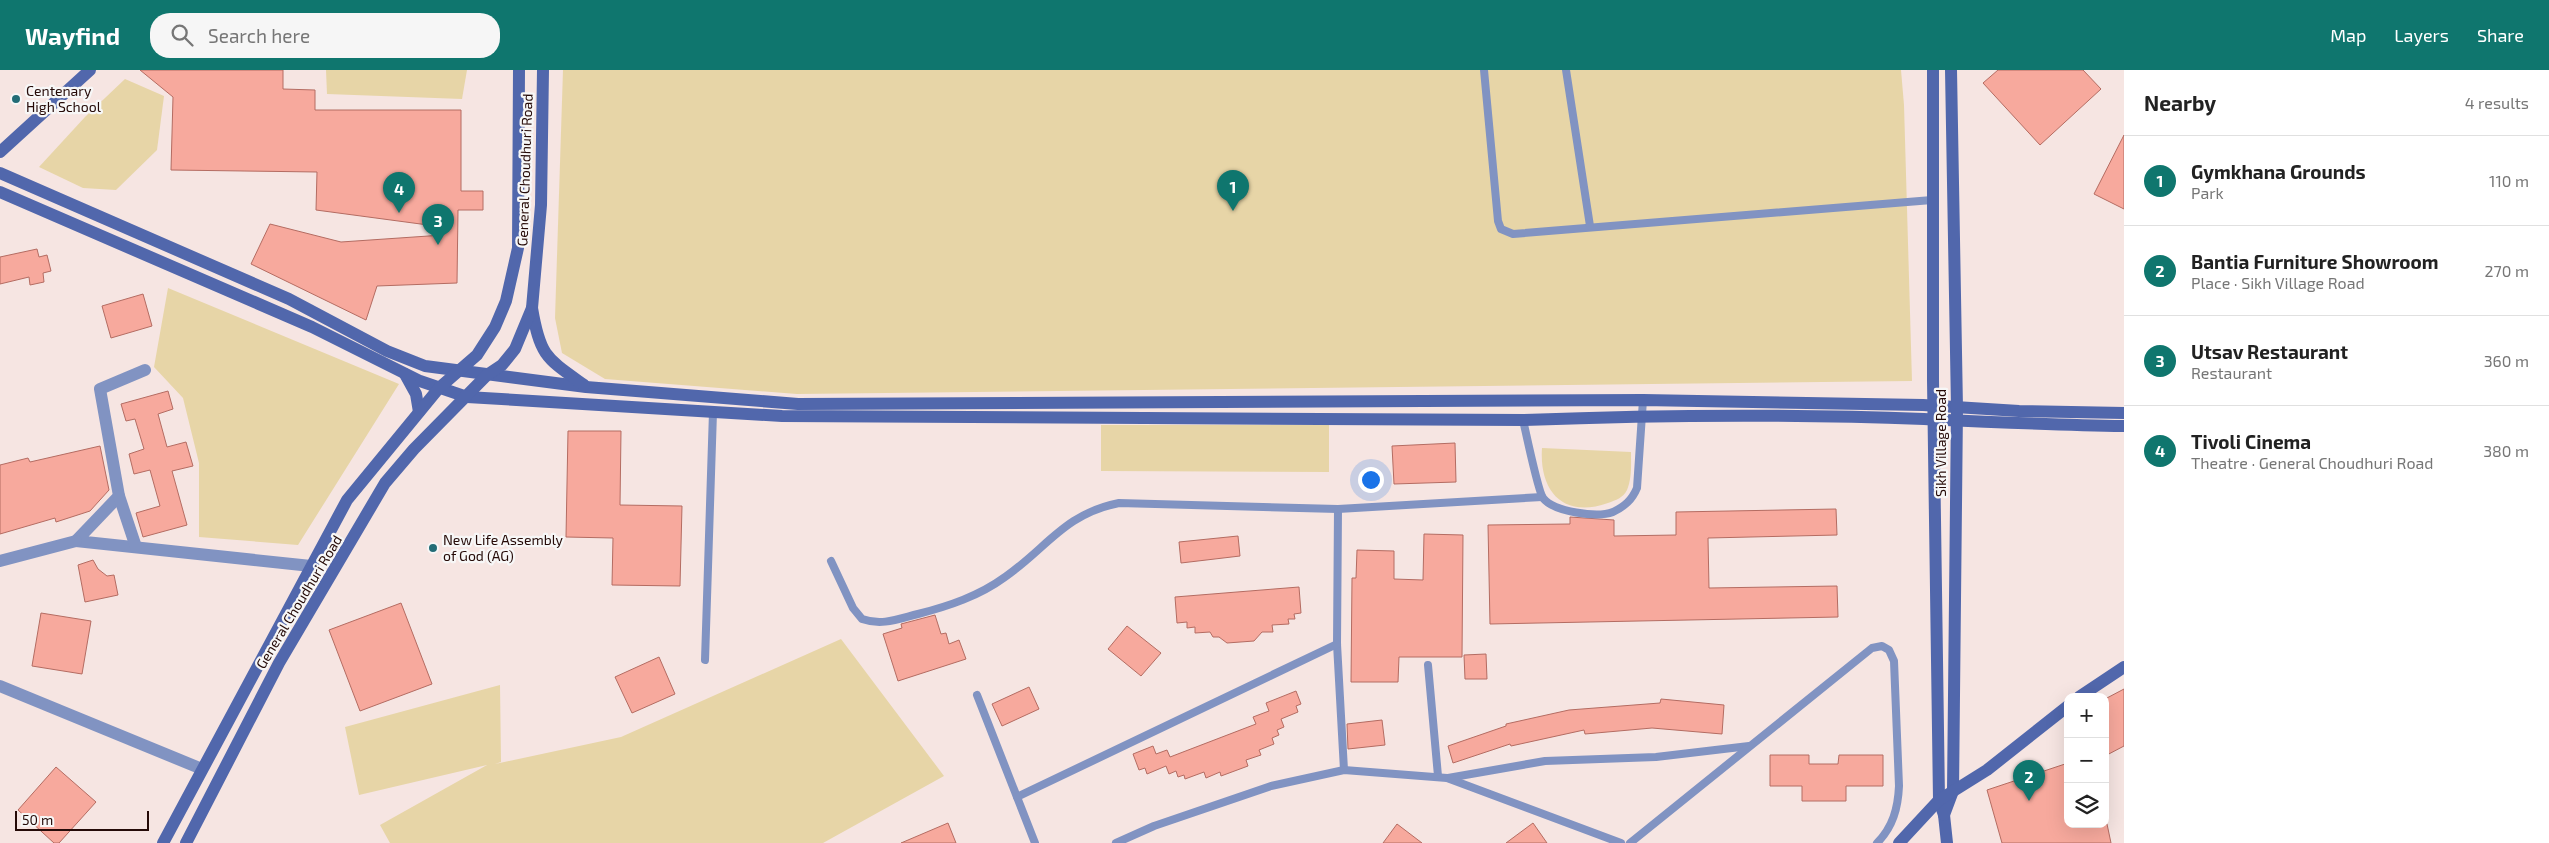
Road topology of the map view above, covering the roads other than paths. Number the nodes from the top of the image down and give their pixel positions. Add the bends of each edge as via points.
1 (90, 70) edge
2 (520, 70) edge
3 (543, 70) edge
4 (1484, 70) edge
5 (1566, 70) edge
6 (1933, 70) edge
7 (1951, 70) edge
8 (0, 152) edge
9 (0, 173) edge
10 (0, 192) edge
11 (1932, 200) junction
12 (1590, 226) junction
13 (532, 308) junction
14 (144, 370) dead end
15 (458, 371) junction
16 (405, 374) junction
17 (487, 375) junction
18 (536, 381) junction
19 (586, 387) junction
20 (439, 388) junction
21 (467, 397) junction
22 (1643, 400) junction
23 (534, 401) junction
24 (1934, 406) junction
25 (1957, 408) junction
26 (419, 412) junction
27 (714, 412) junction
28 (2124, 412) edge
29 (1642, 416) junction
30 (1523, 420) junction
31 (1934, 420) junction
32 (1956, 422) junction
33 (2124, 426) edge
34 (120, 496) junction
35 (1542, 497) junction
36 (1338, 509) junction
37 (76, 541) junction
38 (136, 548) junction
39 (0, 561) edge
40 (831, 561) dead end
41 (311, 566) junction
42 (1337, 644) junction
43 (705, 660) dead end
44 (1428, 665) dead end
45 (2124, 667) edge
46 (0, 686) edge
47 (2085, 693) edge
48 (977, 695) dead end
49 (2064, 709) edge
50 (1749, 746) junction
51 (202, 769) junction
52 (1344, 770) junction
53 (1438, 776) junction
54 (1447, 778) junction
55 (1953, 791) junction
56 (1017, 797) junction
57 (1939, 800) junction
58 (1944, 815) junction
59 (163, 843) edge
60 (186, 843) edge
61 (1035, 843) edge
62 (1116, 843) edge
63 (1622, 843) edge
64 (1630, 843) edge
65 (1877, 843) edge
66 (1898, 843) edge
67 (1947, 843) edge

1 - 8 main road
2 - 15 main road, General Choudhuri Road via 518,248 496,328 477,355
3 - 13 main road, General Choudhuri Road via 541,205
4 - 12 lane via 1501,229 1513,234
5 - 12 lane
6 - 11 main road, Sikh Village Road
7 - 25 main road, Sikh Village Road
9 - 15 main road via 289,299 387,351 425,366
10 - 16 main road via 312,328
11 - 12 lane
11 - 24 main road, Sikh Village Road
13 - 17 main road, General Choudhuri Road via 515,348 502,365
13 - 19 main road via 537,338 550,360
14 - 34 street via 100,389
15 - 17 main road
15 - 20 main road, General Choudhuri Road
16 - 20 main road
16 - 26 main road via 416,394
17 - 18 main road
17 - 21 main road, General Choudhuri Road
18 - 19 main road
18 - 23 main road via 529,391
19 - 22 main road via 798,404
20 - 21 main road
20 - 26 main road, General Choudhuri Road
21 - 23 main road
21 - 60 main road, General Choudhuri Road via 385,483 280,663
22 - 24 main road
22 - 29 lane
23 - 27 main road
24 - 25 main road
24 - 31 main road, Sikh Village Road
25 - 28 main road
25 - 32 main road, Sikh Village Road
26 - 41 main road, General Choudhuri Road via 347,500
27 - 30 main road via 792,416
27 - 43 lane
29 - 30 main road
29 - 31 main road
29 - 35 lane via 1637,488 1624,506 1611,513 1565,511
30 - 35 lane
31 - 32 main road
31 - 57 main road, Sikh Village Road
32 - 33 main road
32 - 55 main road, Sikh Village Road
34 - 37 street
34 - 38 street
35 - 36 lane
36 - 40 lane via 1119,503 1100,507 1056,532 1006,576 983,590 951,605 885,623 862,619 853,608
36 - 42 lane
37 - 38 street
37 - 39 street
38 - 41 street
41 - 51 main road, General Choudhuri Road
42 - 52 lane
42 - 56 lane
44 - 53 lane
45 - 47 main road
46 - 51 street
48 - 56 lane
49 - 55 main road via 1987,770
50 - 54 lane via 1656,757 1545,761
50 - 64 lane
50 - 65 lane via 1872,648 1882,646 1890,650 1894,660 1898,803 1893,820
51 - 59 main road, General Choudhuri Road
52 - 53 lane
52 - 62 lane via 1271,786 1154,826
53 - 54 lane
54 - 63 lane
55 - 57 main road
55 - 58 main road, Sikh Village Road
56 - 61 lane
57 - 58 main road, Sikh Village Road
57 - 66 main road
58 - 67 main road, Sikh Village Road

